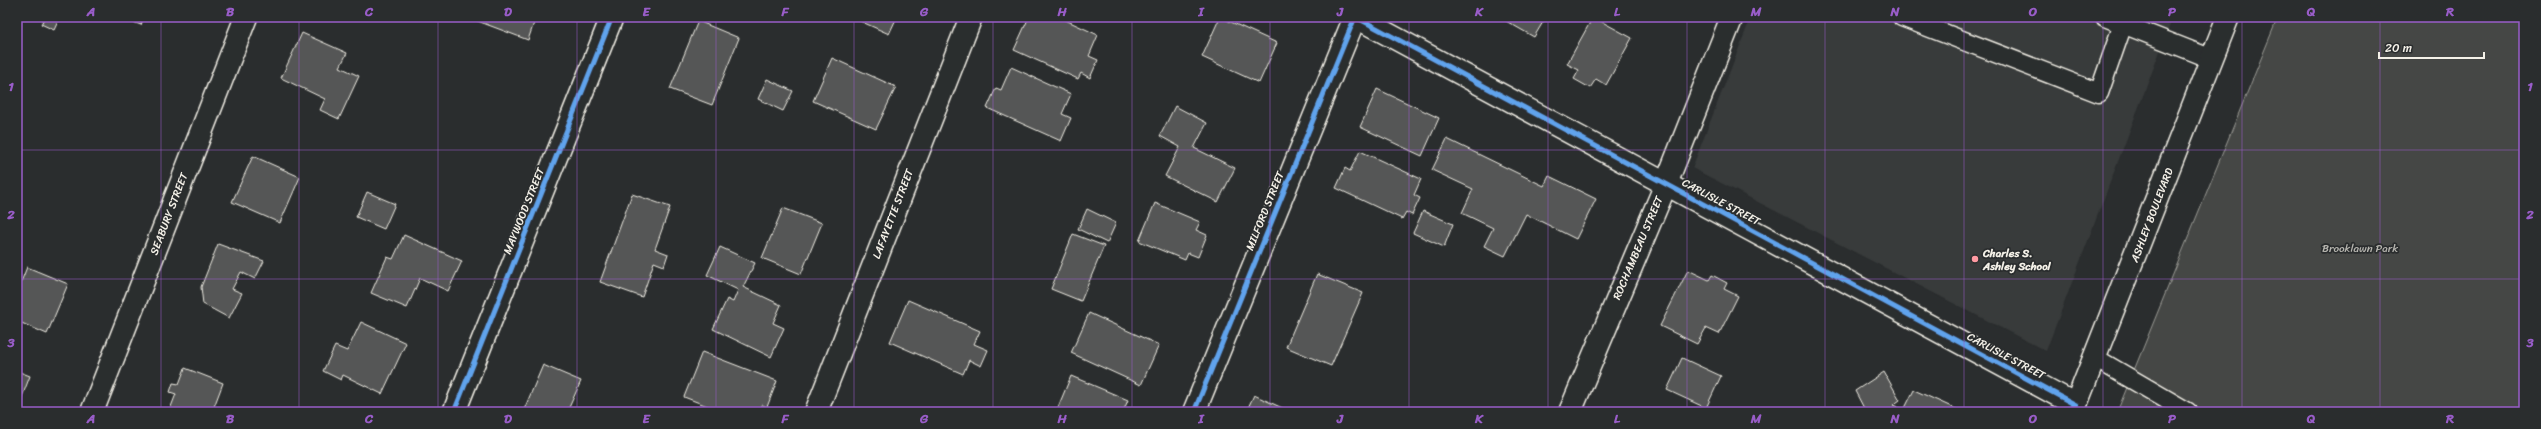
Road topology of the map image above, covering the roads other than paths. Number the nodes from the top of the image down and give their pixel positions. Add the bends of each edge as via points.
1 (246, 17) edge
2 (612, 17) edge
3 (971, 17) edge
4 (1356, 17) edge
5 (1732, 17) edge
6 (1902, 17) edge
7 (2104, 17) edge
8 (2227, 17) edge
9 (2123, 24) junction
10 (2212, 59) junction
11 (1666, 184) junction
12 (2095, 358) junction
13 (2075, 409) edge
14 (92, 412) edge
15 (454, 412) edge
16 (816, 412) edge
17 (1194, 412) edge
18 (1570, 412) edge
19 (2188, 412) edge

1 - 14 street, SEABURY STREET
2 - 15 street, MAYWOOD STREET
3 - 16 street, LAFAYETTE STREET
4 - 11 street, CARLISLE STREET
4 - 17 street, MILFORD STREET
5 - 11 street, ROCHAMBEAU STREET
6 - 9 lane via 2099,93
7 - 9 lane
8 - 10 street, ASHLEY BOULEVARD
9 - 10 lane
10 - 12 street, ASHLEY BOULEVARD
11 - 13 street, CARLISLE STREET
11 - 18 street, ROCHAMBEAU STREET
12 - 13 street, ASHLEY BOULEVARD
12 - 19 lane

